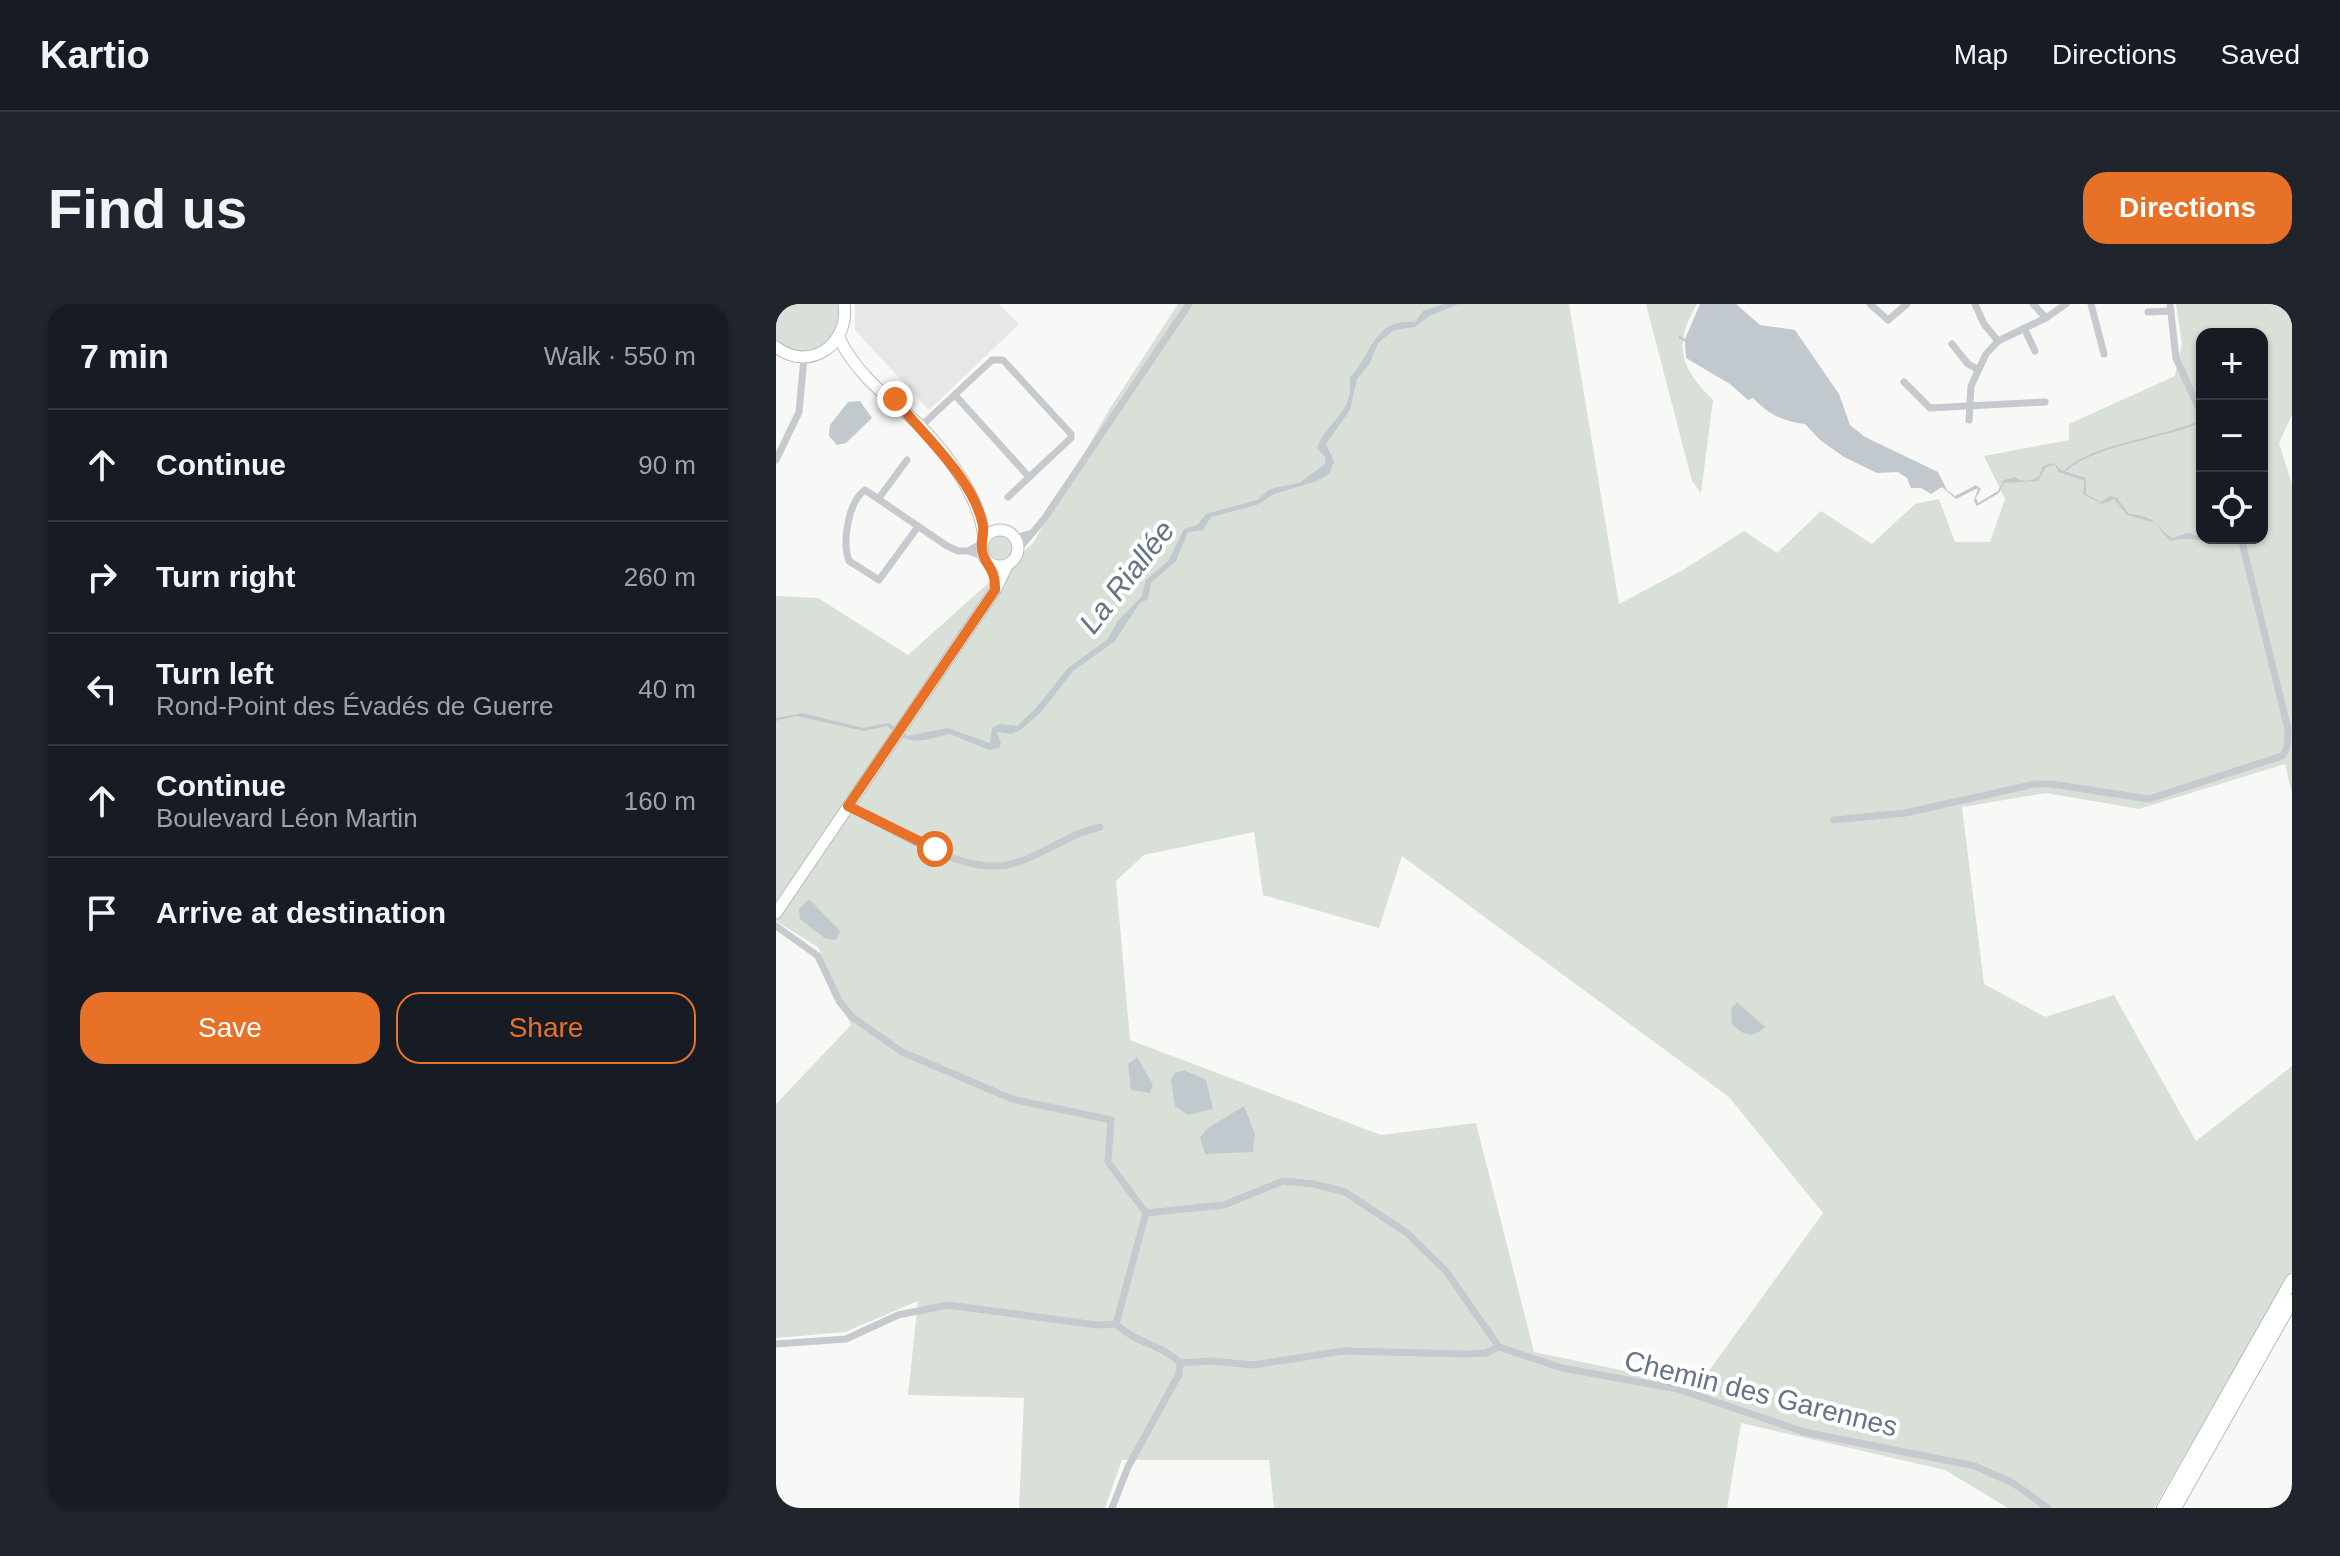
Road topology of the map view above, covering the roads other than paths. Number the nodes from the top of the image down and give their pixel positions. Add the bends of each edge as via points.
1 (844, 304) edge
2 (1189, 304) edge
3 (1870, 304) edge
4 (1907, 304) edge
5 (1975, 304) edge
6 (2033, 304) edge
7 (2066, 304) edge
8 (2091, 304) edge
9 (2171, 307) edge
10 (2148, 312) dead end
11 (2046, 318) junction
12 (2024, 328) junction
13 (839, 338) junction
14 (1998, 341) junction
15 (1952, 344) dead end
16 (776, 347) edge
17 (2035, 351) dead end
18 (823, 353) junction
19 (2104, 354) dead end
20 (804, 358) junction
21 (857, 367) junction
22 (1977, 369) junction
23 (1904, 382) dead end
24 (955, 395) junction
25 (2045, 402) dead end
26 (2196, 402) edge
27 (1969, 408) junction
28 (1969, 420) dead end
29 (920, 427) junction
30 (776, 460) edge
31 (907, 460) dead end
32 (1029, 477) junction
33 (1008, 497) dead end
34 (879, 498) junction
35 (979, 513) junction
36 (917, 528) junction
37 (1000, 530) junction
38 (1033, 532) junction
39 (1015, 538) junction
40 (2242, 544) edge
41 (985, 550) junction
42 (1017, 551) junction
43 (1008, 564) junction
44 (995, 590) junction
45 (848, 806) junction
46 (1834, 820) dead end
47 (1100, 827) dead end
48 (776, 913) edge
49 (776, 926) edge
50 (1146, 1213) junction
51 (2292, 1280) edge
52 (2292, 1301) edge
53 (1116, 1324) junction
54 (776, 1344) edge
55 (1499, 1347) junction
56 (1180, 1363) junction
57 (776, 1504) edge
58 (781, 1508) edge
59 (1112, 1508) edge
60 (2048, 1508) edge
61 (2163, 1508) edge
62 (2175, 1508) edge

1 - 13 main road
2 - 38 street
3 - 4 street via 1888,320
5 - 14 street
6 - 11 street
7 - 11 street
8 - 19 street
9 - 10 street
9 - 26 street via 2176,358
11 - 12 street
12 - 14 street
12 - 17 street
13 - 18 main road
13 - 21 main road
14 - 22 street
15 - 22 street
16 - 20 main road
18 - 20 main road
18 - 21 main road
20 - 30 street via 799,412
21 - 29 main road via 885,388
22 - 27 street
23 - 27 street via 1930,408
24 - 29 street
24 - 32 street
24 - 32 street via 999,358 1068,428 1071,438
25 - 27 street
27 - 28 street
29 - 35 main road
31 - 34 street
32 - 33 street
34 - 36 street
34 - 36 street via 865,490 855,500 846,548 849,561 879,580
35 - 37 main road
35 - 41 main road
36 - 41 street via 958,551
37 - 39 main road
37 - 41 main road
38 - 39 street
38 - 42 street
39 - 42 main road
40 - 46 street via 2288,729 2282,756 2149,799 2035,784 1905,813
41 - 43 main road
41 - 44 main road
42 - 43 main road
43 - 44 main road
44 - 45 main road
45 - 47 street via 947,855 991,867 1015,864 1070,835
45 - 48 main road
49 - 50 street via 818,956 852,1017 902,1052 1012,1099 1111,1120 1108,1162
50 - 53 street
50 - 55 street via 1224,1205 1283,1181 1345,1192 1381,1212 1417,1242 1455,1282
51 - 61 highway
52 - 62 highway
53 - 54 street via 948,1305 898,1315 846,1339
53 - 56 street via 1133,1340
55 - 56 street via 1468,1354 1320,1352 1253,1365
55 - 60 street, Chemin des Garennes via 1562,1368 1678,1389 1804,1432 1963,1463 2000,1476
56 - 59 street
57 - 58 main road

